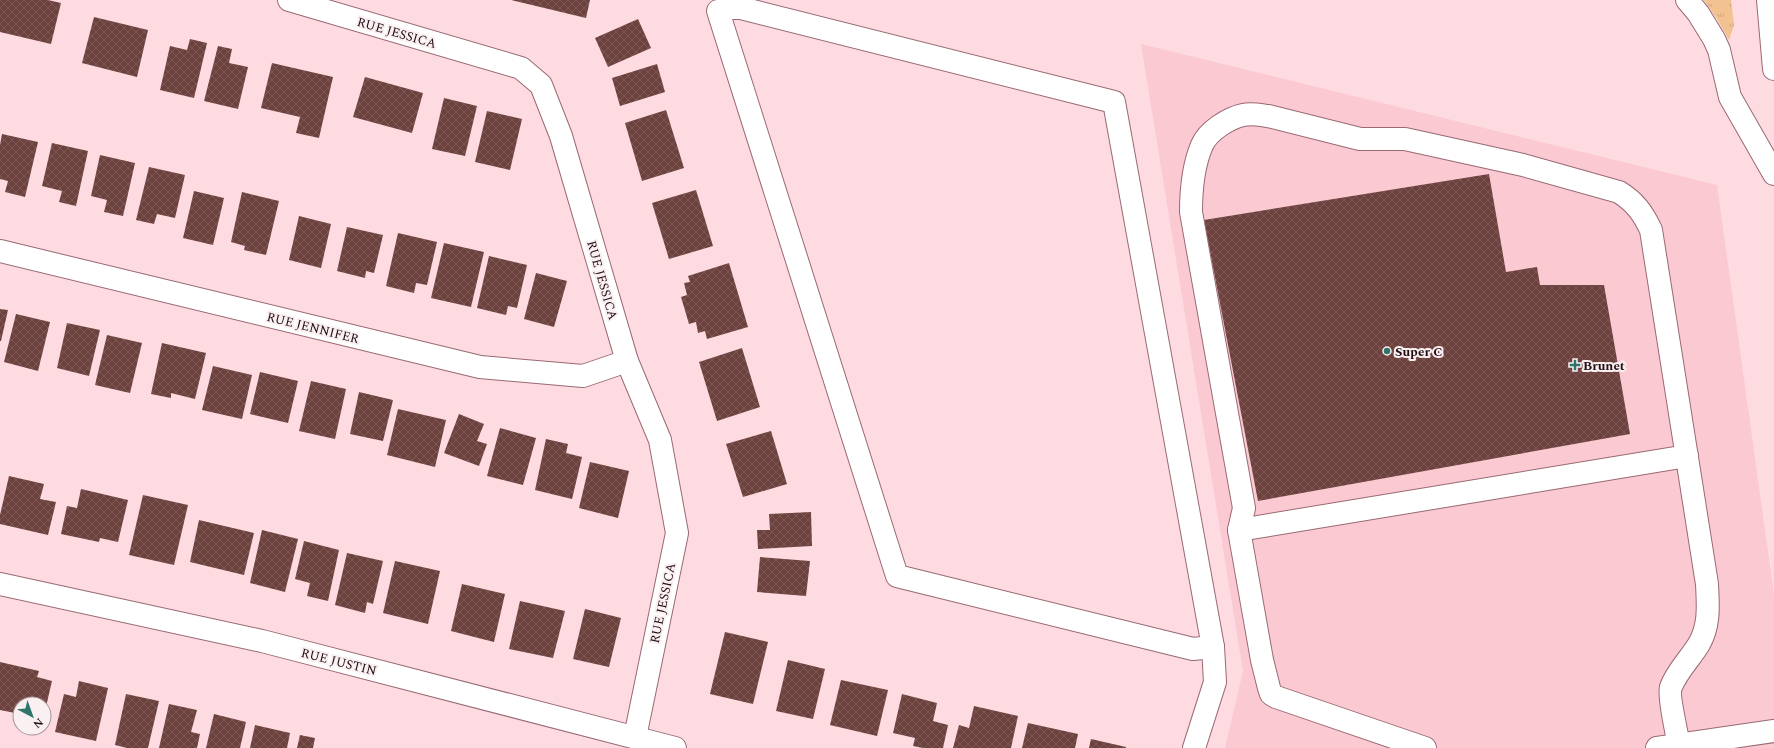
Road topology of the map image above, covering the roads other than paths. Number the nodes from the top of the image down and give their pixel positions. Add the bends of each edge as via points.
1 (289, 0) edge
2 (1686, 0) edge
3 (1768, 0) edge
4 (717, 6) edge
5 (1774, 69) edge
6 (1774, 174) edge
7 (0, 251) edge
8 (627, 361) junction
9 (1687, 456) junction
10 (1239, 530) junction
11 (0, 584) edge
12 (1213, 647) junction
13 (1774, 731) edge
14 (635, 737) junction
15 (1678, 745) junction
16 (675, 748) edge
17 (1194, 748) edge
18 (1425, 748) edge
19 (1657, 748) edge

1 - 8 street, RUE JESSICA via 521,68 541,85 561,136
2 - 6 street via 1698,13 1714,39 1730,97
3 - 5 street
4 - 12 street via 897,576 1193,649
4 - 12 street via 741,8 1114,102
7 - 8 street, RUE JENNIFER via 480,367 584,376
8 - 14 street, RUE JESSICA via 660,440 677,533
9 - 10 street
9 - 10 street via 1651,230 1637,206 1628,198 1619,192 1524,165 1420,142 1405,139 1360,139 1268,116 1244,115 1220,126 1202,144 1191,196 1244,508
9 - 15 street via 1707,584 1708,612 1699,644 1670,689
10 - 18 street via 1262,660 1271,694
11 - 14 street, RUE JUSTIN via 262,641
12 - 17 street via 1215,682
13 - 15 street
14 - 16 street, RUE JUSTIN
15 - 19 street

